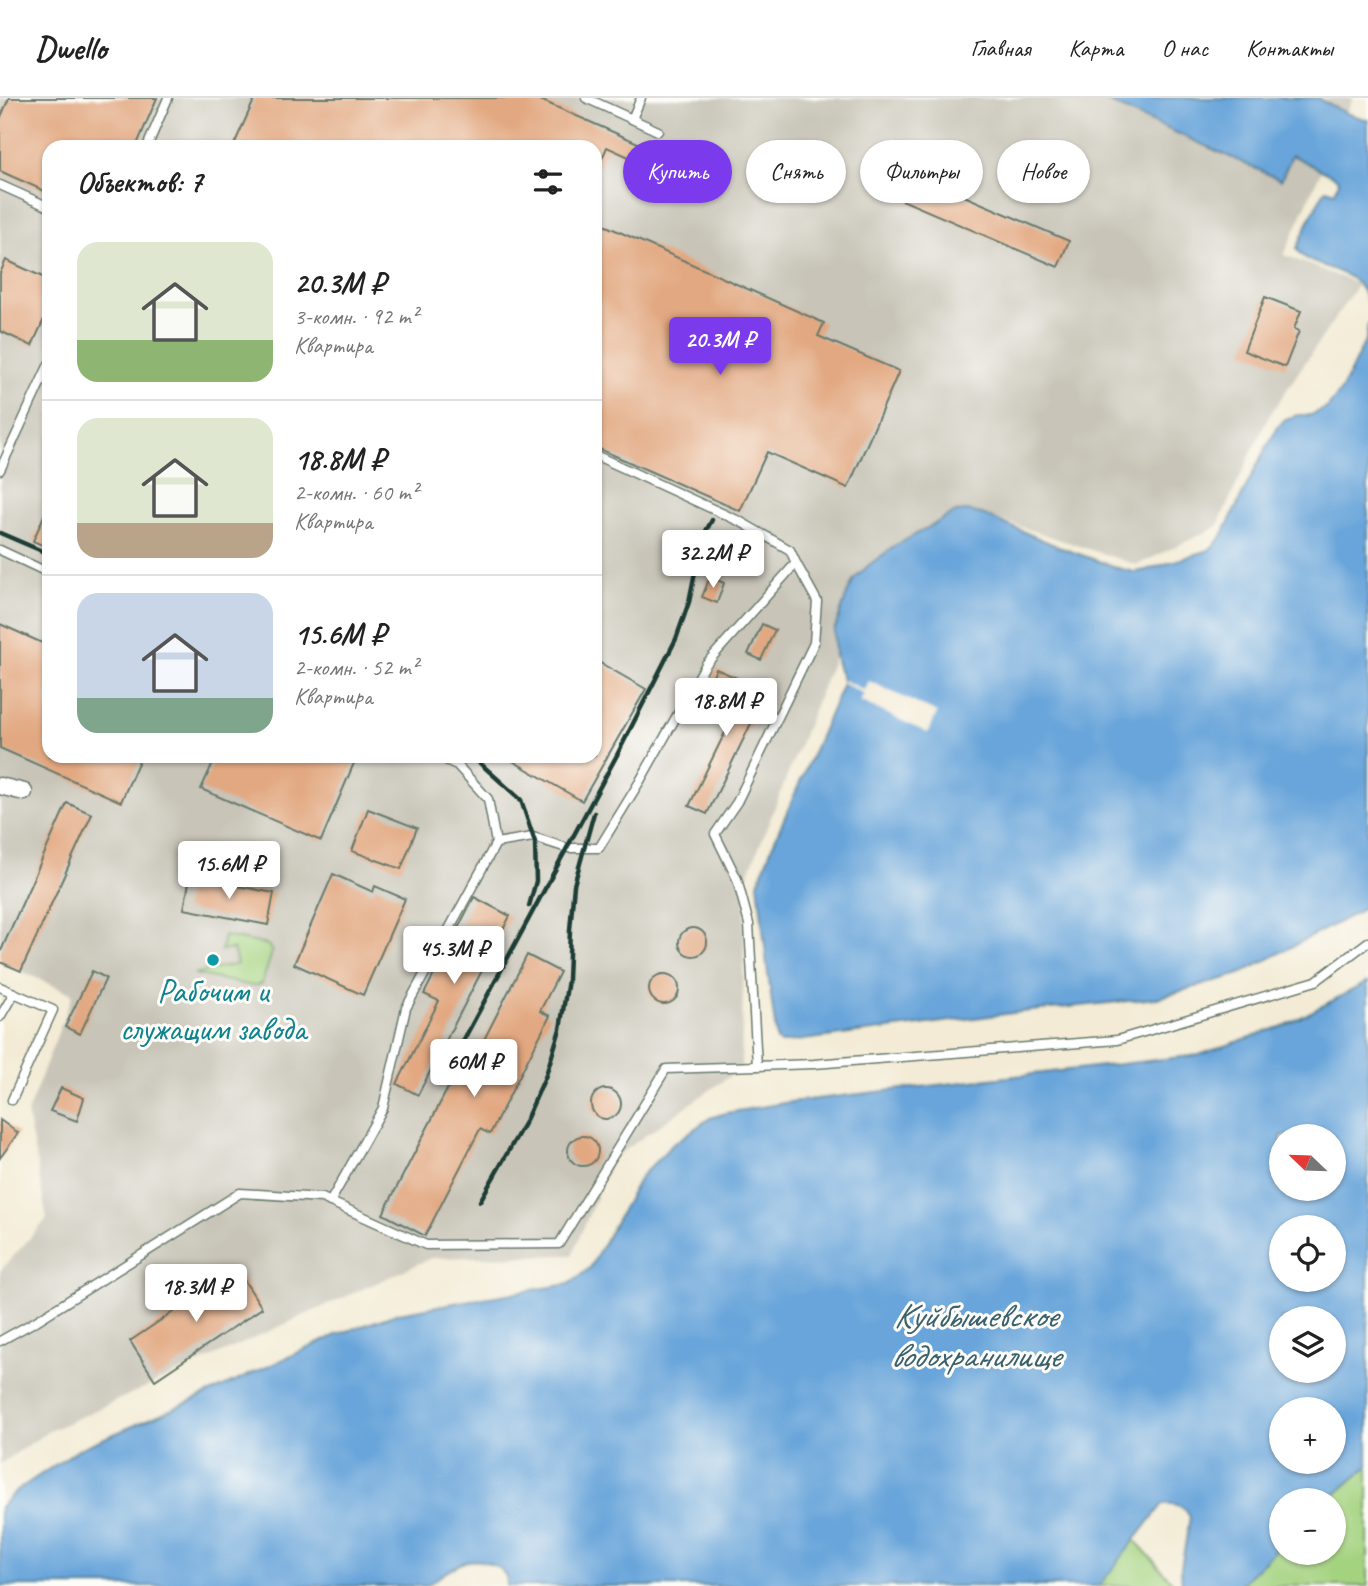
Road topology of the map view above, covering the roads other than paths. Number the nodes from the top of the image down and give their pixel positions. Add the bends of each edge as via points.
1 (168, 98) edge
2 (586, 98) edge
3 (641, 98) edge
4 (632, 120) junction
5 (658, 131) dead end
6 (150, 140) edge
7 (0, 186) edge
8 (42, 204) edge
9 (42, 379) edge
10 (602, 458) edge
11 (0, 470) edge
12 (0, 550) edge
13 (796, 563) junction
14 (42, 570) edge
15 (453, 763) edge
16 (0, 786) edge
17 (24, 792) dead end
18 (496, 843) junction
19 (1368, 942) edge
20 (0, 987) edge
21 (13, 993) junction
22 (0, 1017) edge
23 (757, 1066) junction
24 (12, 1100) dead end
25 (330, 1202) junction
26 (0, 1341) edge

1 - 6 lane
2 - 4 lane
3 - 4 lane
4 - 5 lane
7 - 8 lane
9 - 11 lane
10 - 13 lane via 741,522 790,550
12 - 14 lane
13 - 18 lane via 706,664 599,848 567,848 533,836
13 - 23 lane via 817,601 814,643 737,802 715,834 737,879 749,924
15 - 18 lane via 488,799
16 - 17 street
18 - 25 lane via 406,1008 383,1108
19 - 23 lane via 1316,981 1117,1040
20 - 21 lane
21 - 22 lane
21 - 24 lane via 52,1010
23 - 25 lane via 666,1069 559,1244 426,1245
25 - 26 lane via 240,1193

